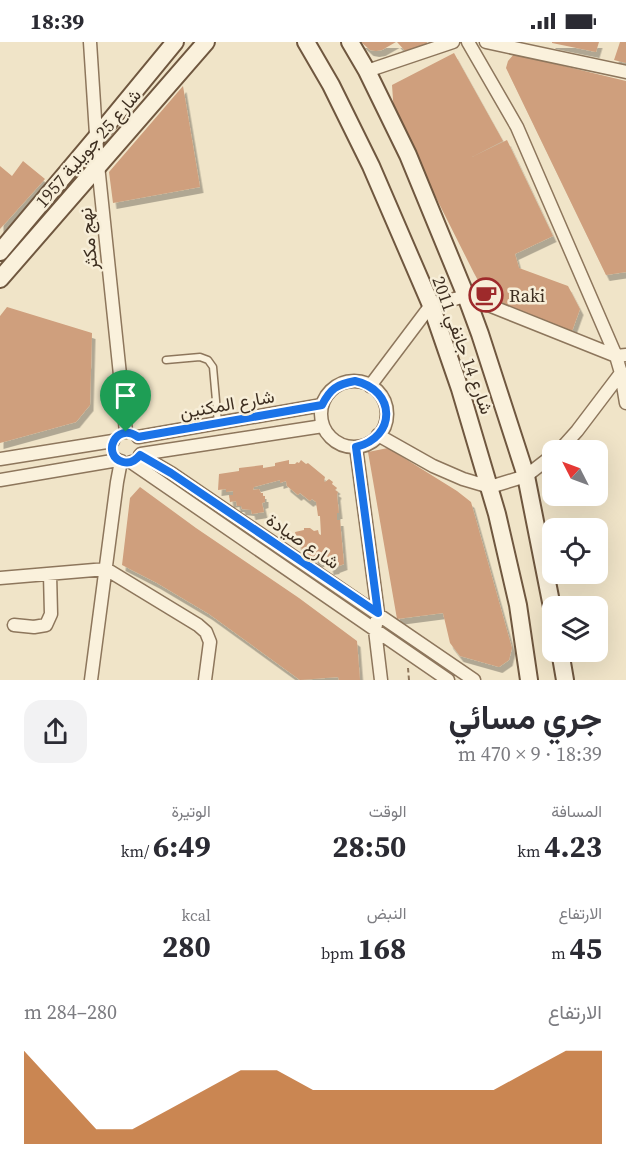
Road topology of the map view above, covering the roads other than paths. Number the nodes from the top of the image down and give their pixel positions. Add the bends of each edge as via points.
1 (90, 42) edge
2 (175, 42) edge
3 (206, 42) edge
4 (306, 42) edge
5 (350, 42) edge
6 (453, 42) edge
7 (468, 42) edge
8 (486, 42) edge
9 (367, 71) junction
10 (626, 72) edge
11 (96, 138) junction
12 (98, 165) junction
13 (0, 252) edge
14 (0, 279) edge
15 (466, 296) junction
16 (431, 305) junction
17 (621, 356) edge
18 (166, 360) dead end
19 (623, 373) edge
20 (370, 386) junction
21 (626, 403) edge
22 (322, 405) junction
23 (219, 423) junction
24 (323, 426) junction
25 (132, 435) junction
26 (378, 435) junction
27 (569, 440) edge
28 (113, 441) junction
29 (356, 447) junction
30 (130, 458) junction
31 (0, 459) edge
32 (542, 464) edge
33 (526, 476) junction
34 (0, 480) edge
35 (490, 486) junction
36 (106, 569) junction
37 (50, 574) junction
38 (0, 578) edge
39 (550, 596) edge
40 (378, 613) junction
41 (14, 625) dead end
42 (375, 630) junction
43 (562, 662) edge
44 (92, 680) edge
45 (205, 680) edge
46 (381, 680) edge
47 (448, 680) edge
48 (474, 680) edge
49 (529, 680) edge
50 (565, 680) edge

1 - 11 street, نهج مكثر
2 - 11 street, شارع 25 جويلية 1957
3 - 12 street, شارع 25 جويلية 1957
4 - 16 street, شارع 14 جانفي 2011 via 371,166
5 - 9 street, شارع 14 جانفي 2011
6 - 9 street
7 - 17 street via 517,127
8 - 10 street
9 - 15 street, شارع 14 جانفي 2011 via 408,155
11 - 12 street, نهج مكثر
11 - 13 street, شارع 25 جويلية 1957
12 - 14 street, شارع 25 جويلية 1957
12 - 25 street, نهج مكثر
15 - 16 street
15 - 17 street
15 - 33 street, شارع 14 جانفي 2011
16 - 20 street
16 - 35 street, شارع 14 جانفي 2011
17 - 19 street
18 - 23 lane via 208,360 213,367
19 - 21 street
19 - 27 street
20 - 22 street via 355,381 344,383 334,388
20 - 26 street via 386,408 386,419
22 - 23 street, شارع المكنين
22 - 24 street
23 - 25 street, شارع المكنين
24 - 29 street via 336,442
24 - 30 street, شارع المكنين
25 - 28 street via 118,435
25 - 30 street via 142,445
26 - 29 street
26 - 35 street via 433,466
28 - 30 street via 113,454
28 - 31 street
29 - 40 street
30 - 34 street, شارع المكنين
30 - 36 street via 117,482
30 - 40 street, شارع صيادة via 171,473
30 - 42 street, شارع صيادة
32 - 33 street
33 - 35 street
33 - 39 street, شارع 14 جانفي 2011
35 - 49 street, شارع 14 جانفي 2011 via 518,604
36 - 37 street
36 - 44 street
36 - 45 street via 206,632 210,642
37 - 38 street
37 - 41 street via 51,614 46,625
40 - 42 street
40 - 48 street, شارع صيادة
42 - 46 street
42 - 47 street, شارع صيادة
43 - 50 street

